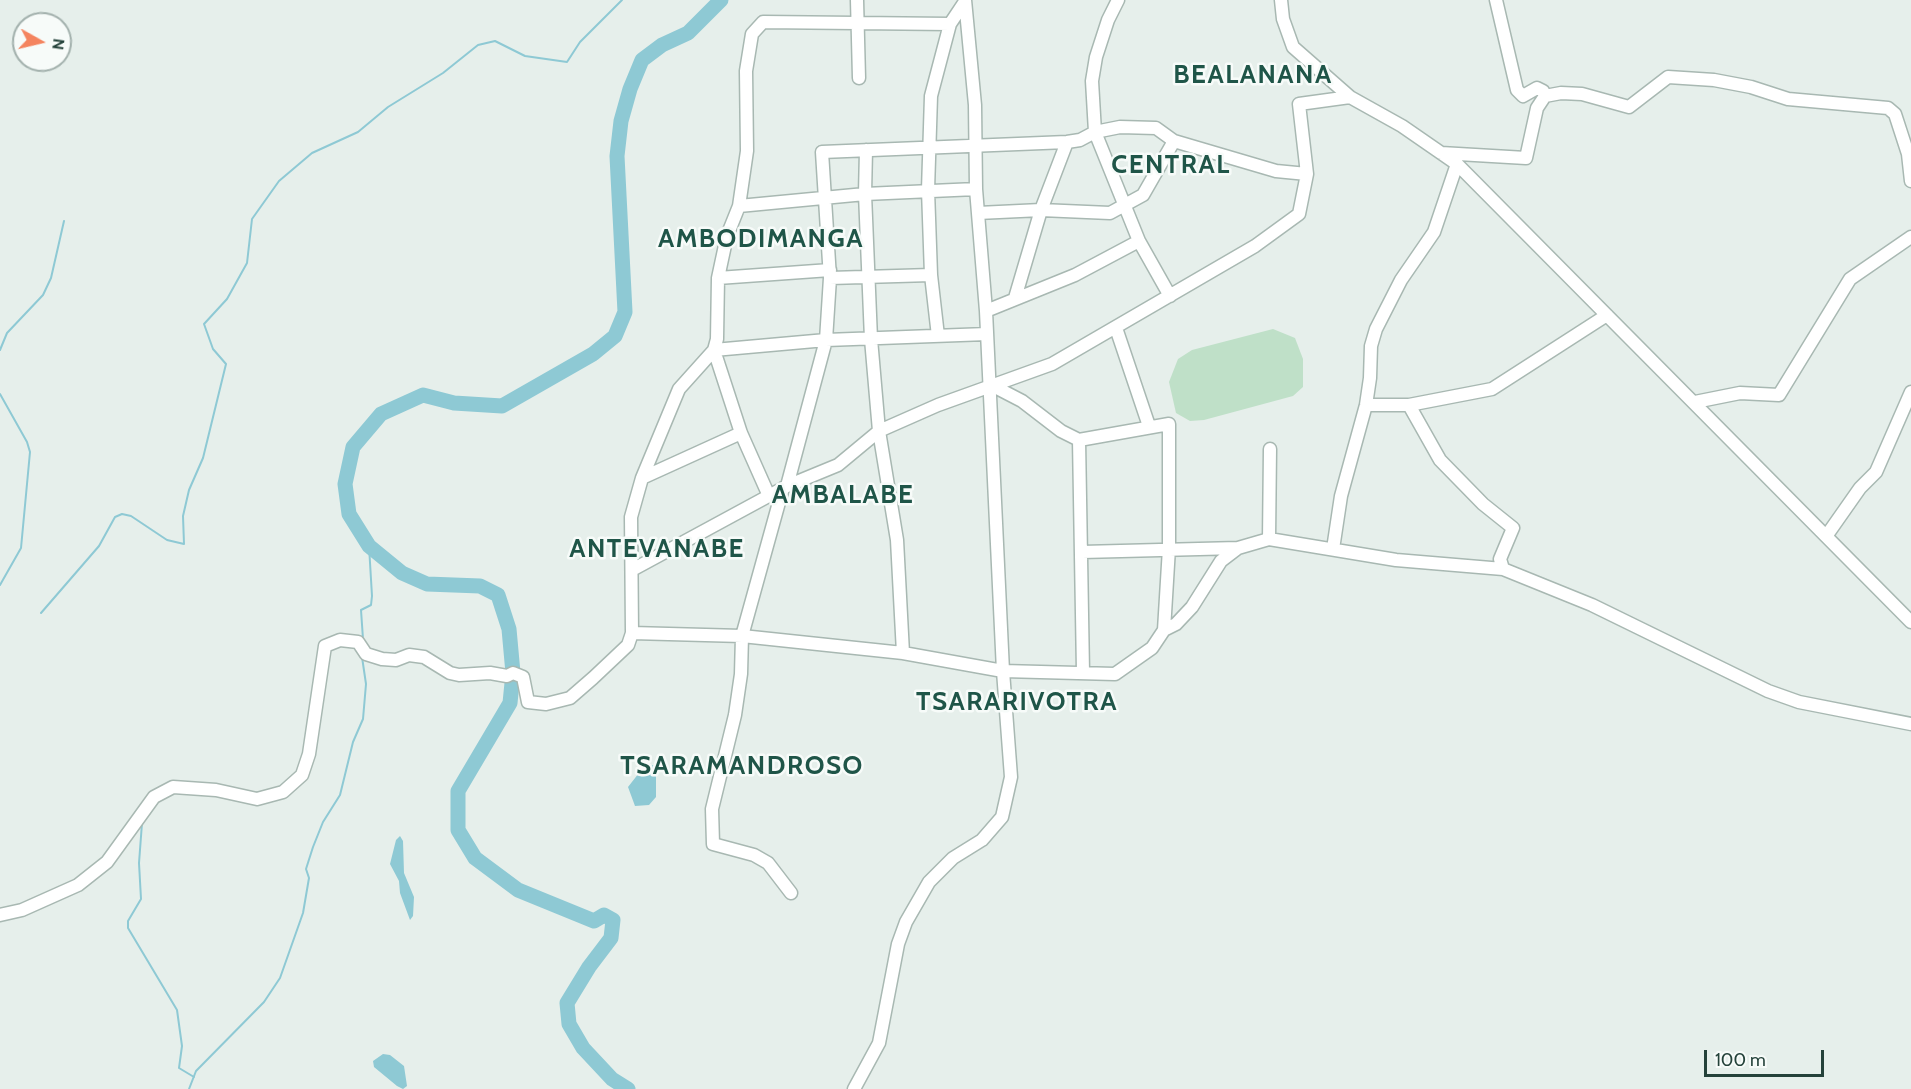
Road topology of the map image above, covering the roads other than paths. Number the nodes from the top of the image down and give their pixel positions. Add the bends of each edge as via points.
1 (857, 0) edge
2 (1118, 0) edge
3 (1496, 0) edge
4 (965, 1) edge
5 (1284, 3) edge
6 (858, 23) junction
7 (950, 24) junction
8 (859, 78) dead end
9 (1545, 96) junction
10 (1350, 97) junction
11 (1095, 132) junction
12 (1174, 141) junction
13 (1067, 142) junction
14 (975, 146) junction
15 (929, 147) junction
16 (866, 150) junction
17 (1440, 153) junction
18 (1457, 164) junction
19 (1307, 174) junction
20 (1911, 181) edge
21 (976, 189) junction
22 (928, 190) junction
23 (865, 194) junction
24 (823, 198) junction
25 (1125, 205) junction
26 (739, 206) junction
27 (1041, 210) junction
28 (978, 213) junction
29 (1911, 237) edge
30 (1139, 241) junction
31 (830, 274) junction
32 (931, 274) junction
33 (870, 276) junction
34 (718, 278) junction
35 (1170, 296) junction
36 (1015, 298) junction
37 (986, 311) junction
38 (1607, 315) junction
39 (1116, 327) junction
40 (987, 334) junction
41 (938, 336) junction
42 (871, 339) junction
43 (826, 340) junction
44 (714, 350) junction
45 (993, 387) junction
46 (1911, 392) edge
47 (1695, 402) junction
48 (1366, 405) junction
49 (1408, 405) junction
50 (1149, 426) junction
51 (879, 431) junction
52 (741, 433) junction
53 (1079, 440) junction
54 (1270, 449) dead end
55 (642, 478) junction
56 (785, 487) junction
57 (769, 496) junction
58 (1827, 535) junction
59 (1269, 539) junction
60 (1169, 548) junction
61 (1238, 548) junction
62 (1333, 549) junction
63 (1082, 552) junction
64 (1503, 569) junction
65 (632, 570) junction
66 (1911, 622) edge
67 (1164, 630) junction
68 (632, 633) junction
69 (742, 636) junction
70 (903, 653) junction
71 (1003, 671) junction
72 (1083, 672) junction
73 (1911, 724) edge
74 (791, 893) dead end
75 (0, 915) edge
76 (854, 1089) edge

1 - 6 street
2 - 11 street via 1096,57 1092,81
3 - 9 street via 1517,90 1523,96 1538,88
4 - 7 street
4 - 14 street
5 - 10 street via 1282,19 1293,47
6 - 7 street
6 - 8 street
6 - 26 street via 763,22 752,34 746,71 747,151
7 - 15 street via 931,96
9 - 17 street via 1537,108 1526,158
9 - 20 street via 1582,94 1629,107 1668,77 1714,80 1788,99 1888,108 1895,114 1908,154
10 - 17 street
10 - 19 street via 1299,104
11 - 12 street via 1120,127 1156,128
11 - 13 street
11 - 25 street
12 - 19 street via 1276,171
12 - 25 street via 1143,195
13 - 14 street
13 - 27 street
14 - 15 street
14 - 21 street
15 - 16 street
15 - 22 street
16 - 23 street
16 - 24 street via 822,152
17 - 18 street
18 - 38 street
18 - 48 street via 1434,232 1401,280 1376,329
19 - 35 street via 1299,214 1255,246
21 - 22 street
21 - 28 street
22 - 23 street
22 - 32 street
23 - 24 street
23 - 33 street
24 - 26 street
24 - 31 street
25 - 27 street via 1110,213
25 - 30 street
26 - 34 street via 727,236
27 - 28 street
27 - 36 street
28 - 37 street
29 - 47 street via 1850,279 1779,395 1740,393
30 - 35 street
30 - 36 street via 1075,275
31 - 33 street
31 - 34 street
31 - 43 street
32 - 33 street
32 - 41 street
33 - 42 street
34 - 44 street
35 - 39 street
36 - 37 street
37 - 40 street
38 - 47 street
38 - 49 street via 1492,389
39 - 45 street via 1052,364
39 - 50 street
40 - 41 street
40 - 45 street
41 - 42 street
42 - 43 street
42 - 51 street
43 - 44 street
43 - 56 street
44 - 52 street
44 - 55 street via 679,389
45 - 51 street via 938,405
45 - 53 street via 1022,401
45 - 71 street
46 - 58 street via 1876,471
47 - 58 street via 1766,478
48 - 49 street
48 - 62 street via 1341,496
49 - 64 street via 1440,460 1513,528 1500,559
50 - 53 street
50 - 60 street via 1169,424
51 - 56 street via 838,465
51 - 70 street via 897,540
52 - 55 street
52 - 57 street
53 - 63 street
54 - 59 street
55 - 65 street via 631,517
56 - 57 street
56 - 69 street
57 - 65 street
58 - 66 street
59 - 61 street
59 - 62 street
60 - 61 street
60 - 63 street
60 - 67 street
61 - 67 street via 1221,561 1192,607
62 - 64 street via 1396,560
63 - 72 street
64 - 73 street via 1592,605 1768,691 1799,702
65 - 68 street
67 - 72 street via 1152,648 1115,674
68 - 69 street
68 - 75 street via 628,645 570,698 546,704 528,702 523,677 513,674 459,675 424,657 410,655 396,660 366,654 358,642 340,640 325,646 309,754 302,776 283,792 257,800 216,790 173,787 154,797 107,862 78,885 22,910
69 - 70 street
69 - 74 street via 735,715 712,809 713,844 768,863
70 - 71 street
71 - 72 street
71 - 76 street via 1011,777 1002,818 982,840 953,858 929,882 906,922 898,944 879,1043

